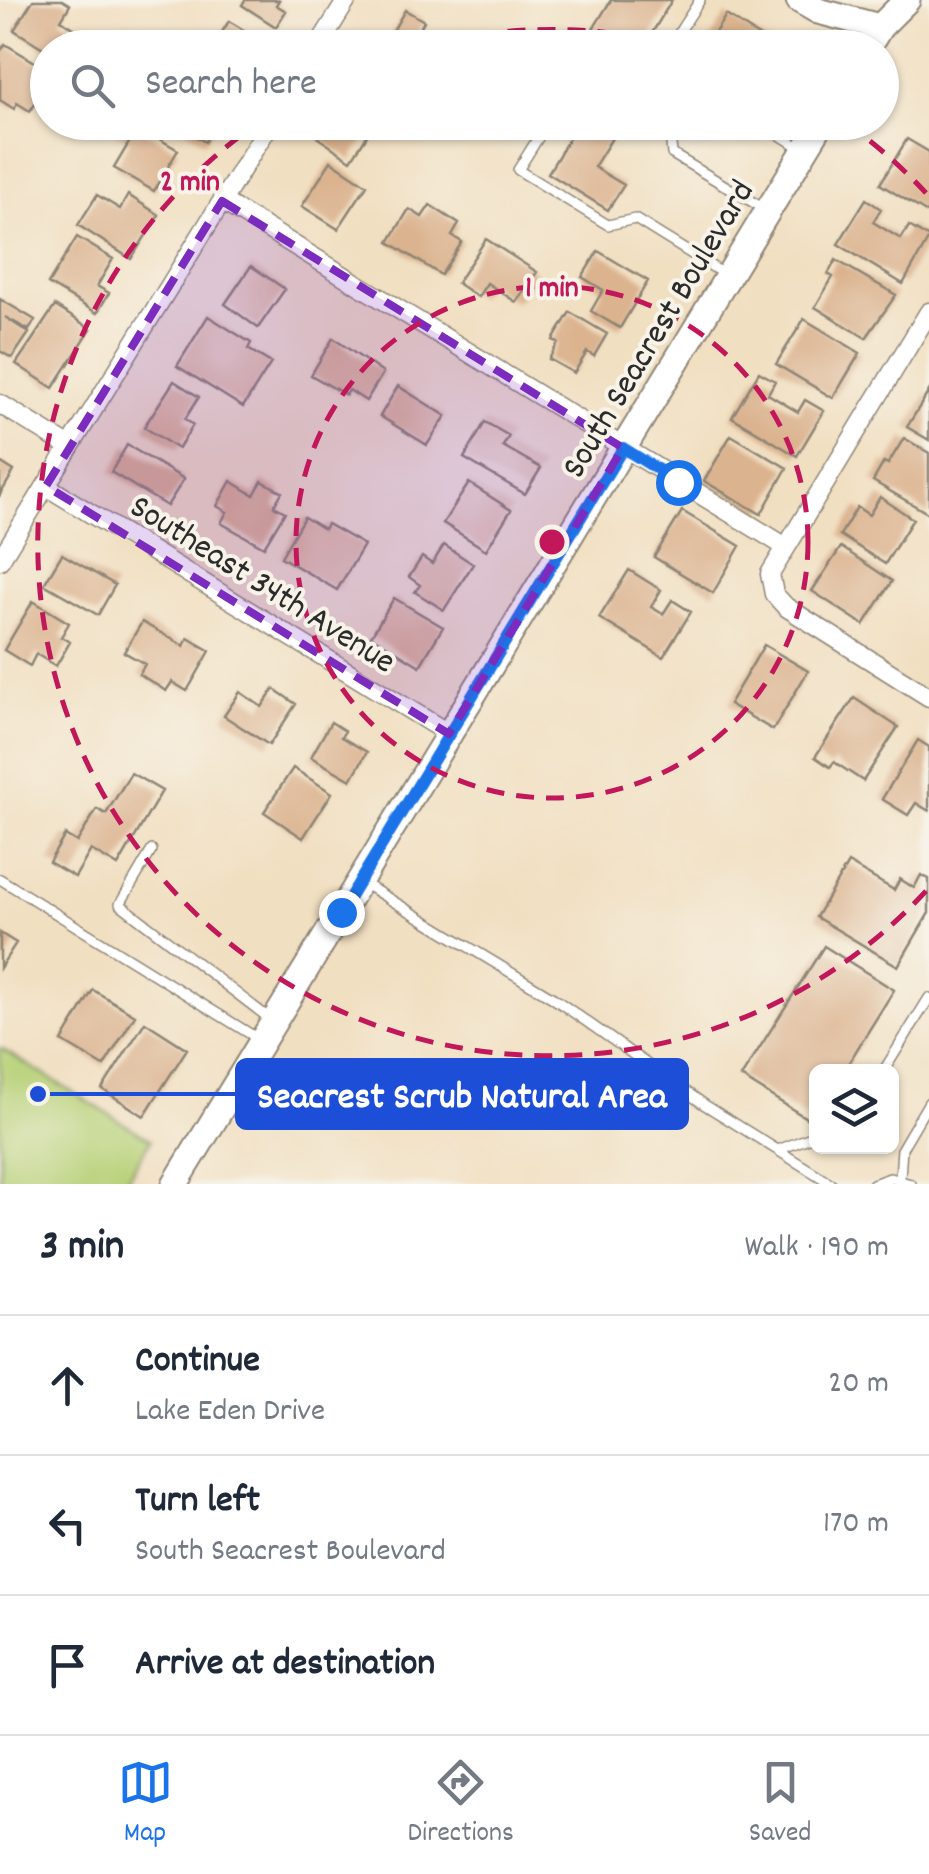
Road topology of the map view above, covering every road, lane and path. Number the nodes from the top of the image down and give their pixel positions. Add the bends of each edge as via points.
1 (347, 0) edge
2 (700, 0) edge
3 (799, 0) edge
4 (851, 0) edge
5 (885, 0) edge
6 (907, 0) edge
7 (328, 30) edge
8 (681, 30) edge
9 (859, 30) edge
10 (870, 30) edge
11 (876, 30) edge
12 (880, 30) edge
13 (260, 140) edge
14 (537, 140) edge
15 (671, 140) edge
16 (788, 140) edge
17 (810, 140) edge
18 (804, 150) junction
19 (222, 201) junction
20 (768, 211) junction
21 (728, 276) junction
22 (929, 312) edge
23 (0, 404) edge
24 (70, 447) junction
25 (623, 448) junction
26 (46, 486) junction
27 (786, 547) junction
28 (0, 560) edge
29 (929, 697) edge
30 (449, 734) junction
31 (152, 850) dead end
32 (0, 879) edge
33 (360, 880) junction
34 (929, 998) edge
35 (268, 1032) junction
36 (888, 1064) edge
37 (929, 1102) edge
38 (809, 1139) edge
39 (778, 1150) junction
40 (900, 1178) junction
41 (175, 1184) edge
42 (832, 1184) edge
43 (874, 1184) edge
44 (911, 1184) edge

1 - 7 street
2 - 8 lane
3 - 9 street
4 - 10 street
5 - 11 street
6 - 12 street
13 - 19 street
14 - 21 lane via 518,170 608,225 635,219
15 - 20 lane via 672,154
16 - 18 lane
17 - 18 street, South Seacrest Boulevard
18 - 20 street, South Seacrest Boulevard
19 - 24 street
19 - 25 street
20 - 21 street, South Seacrest Boulevard
21 - 25 street, South Seacrest Boulevard
22 - 27 street
23 - 24 street
24 - 26 street
25 - 27 street
25 - 30 street, South Seacrest Boulevard
26 - 28 street
26 - 30 street, Southeast 34th Avenue
27 - 29 street via 770,574 774,594
30 - 33 street, South Seacrest Boulevard
31 - 35 lane via 120,904
32 - 35 lane
33 - 35 street, South Seacrest Boulevard
33 - 39 lane via 553,998
34 - 36 lane
35 - 41 street, South Seacrest Boulevard
37 - 40 lane via 902,1148
38 - 39 lane
39 - 42 lane
40 - 43 lane
40 - 44 lane

